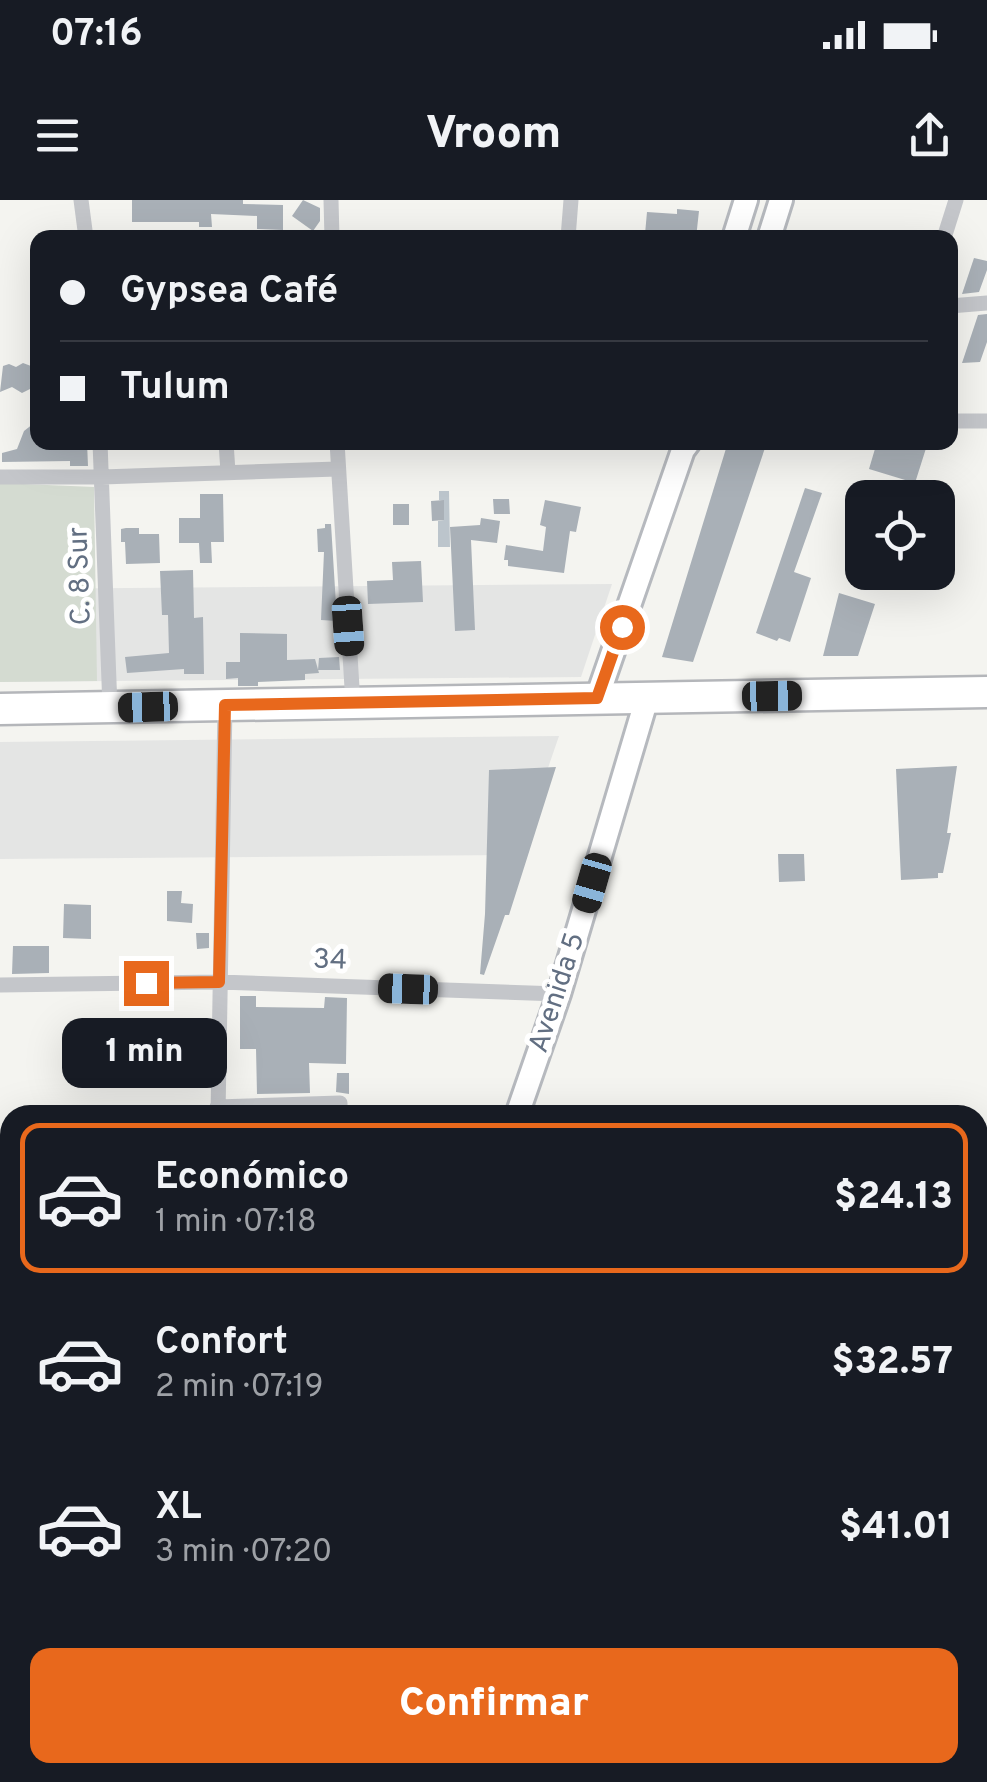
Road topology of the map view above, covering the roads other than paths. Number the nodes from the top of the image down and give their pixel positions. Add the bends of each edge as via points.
1 (81, 200) edge
2 (331, 200) edge
3 (571, 200) edge
4 (746, 200) edge
5 (781, 200) edge
6 (956, 200) edge
7 (85, 230) edge
8 (330, 230) edge
9 (569, 230) edge
10 (737, 230) edge
11 (772, 230) edge
12 (947, 230) edge
13 (987, 303) edge
14 (958, 305) edge
15 (987, 420) edge
16 (958, 421) edge
17 (100, 450) edge
18 (227, 450) edge
19 (337, 450) edge
20 (682, 450) edge
21 (338, 470) junction
22 (228, 472) junction
23 (0, 477) edge
24 (102, 478) junction
25 (987, 692) edge
26 (597, 698) junction
27 (647, 698) junction
28 (352, 704) junction
29 (225, 705) junction
30 (110, 708) junction
31 (0, 709) edge
32 (219, 982) junction
33 (0, 985) edge
34 (560, 994) junction
35 (217, 1105) edge
36 (309, 1105) edge
37 (340, 1105) edge
38 (521, 1105) edge

1 - 7 street
2 - 8 street
3 - 9 street
4 - 10 street
5 - 11 street
6 - 12 street
13 - 14 street
15 - 16 street
17 - 24 street, C. 8 Sur
18 - 22 street
19 - 21 street
20 - 26 street
21 - 22 street
21 - 28 street
22 - 24 street
23 - 24 street
24 - 30 street, C. 8 Sur
25 - 27 highway
26 - 27 highway
26 - 28 highway
27 - 34 street, Avenida 5
28 - 29 highway
29 - 30 highway
29 - 32 street
30 - 31 highway
32 - 33 street, 34
32 - 34 street, 34
32 - 35 street
34 - 38 street, Avenida 5
36 - 37 street

